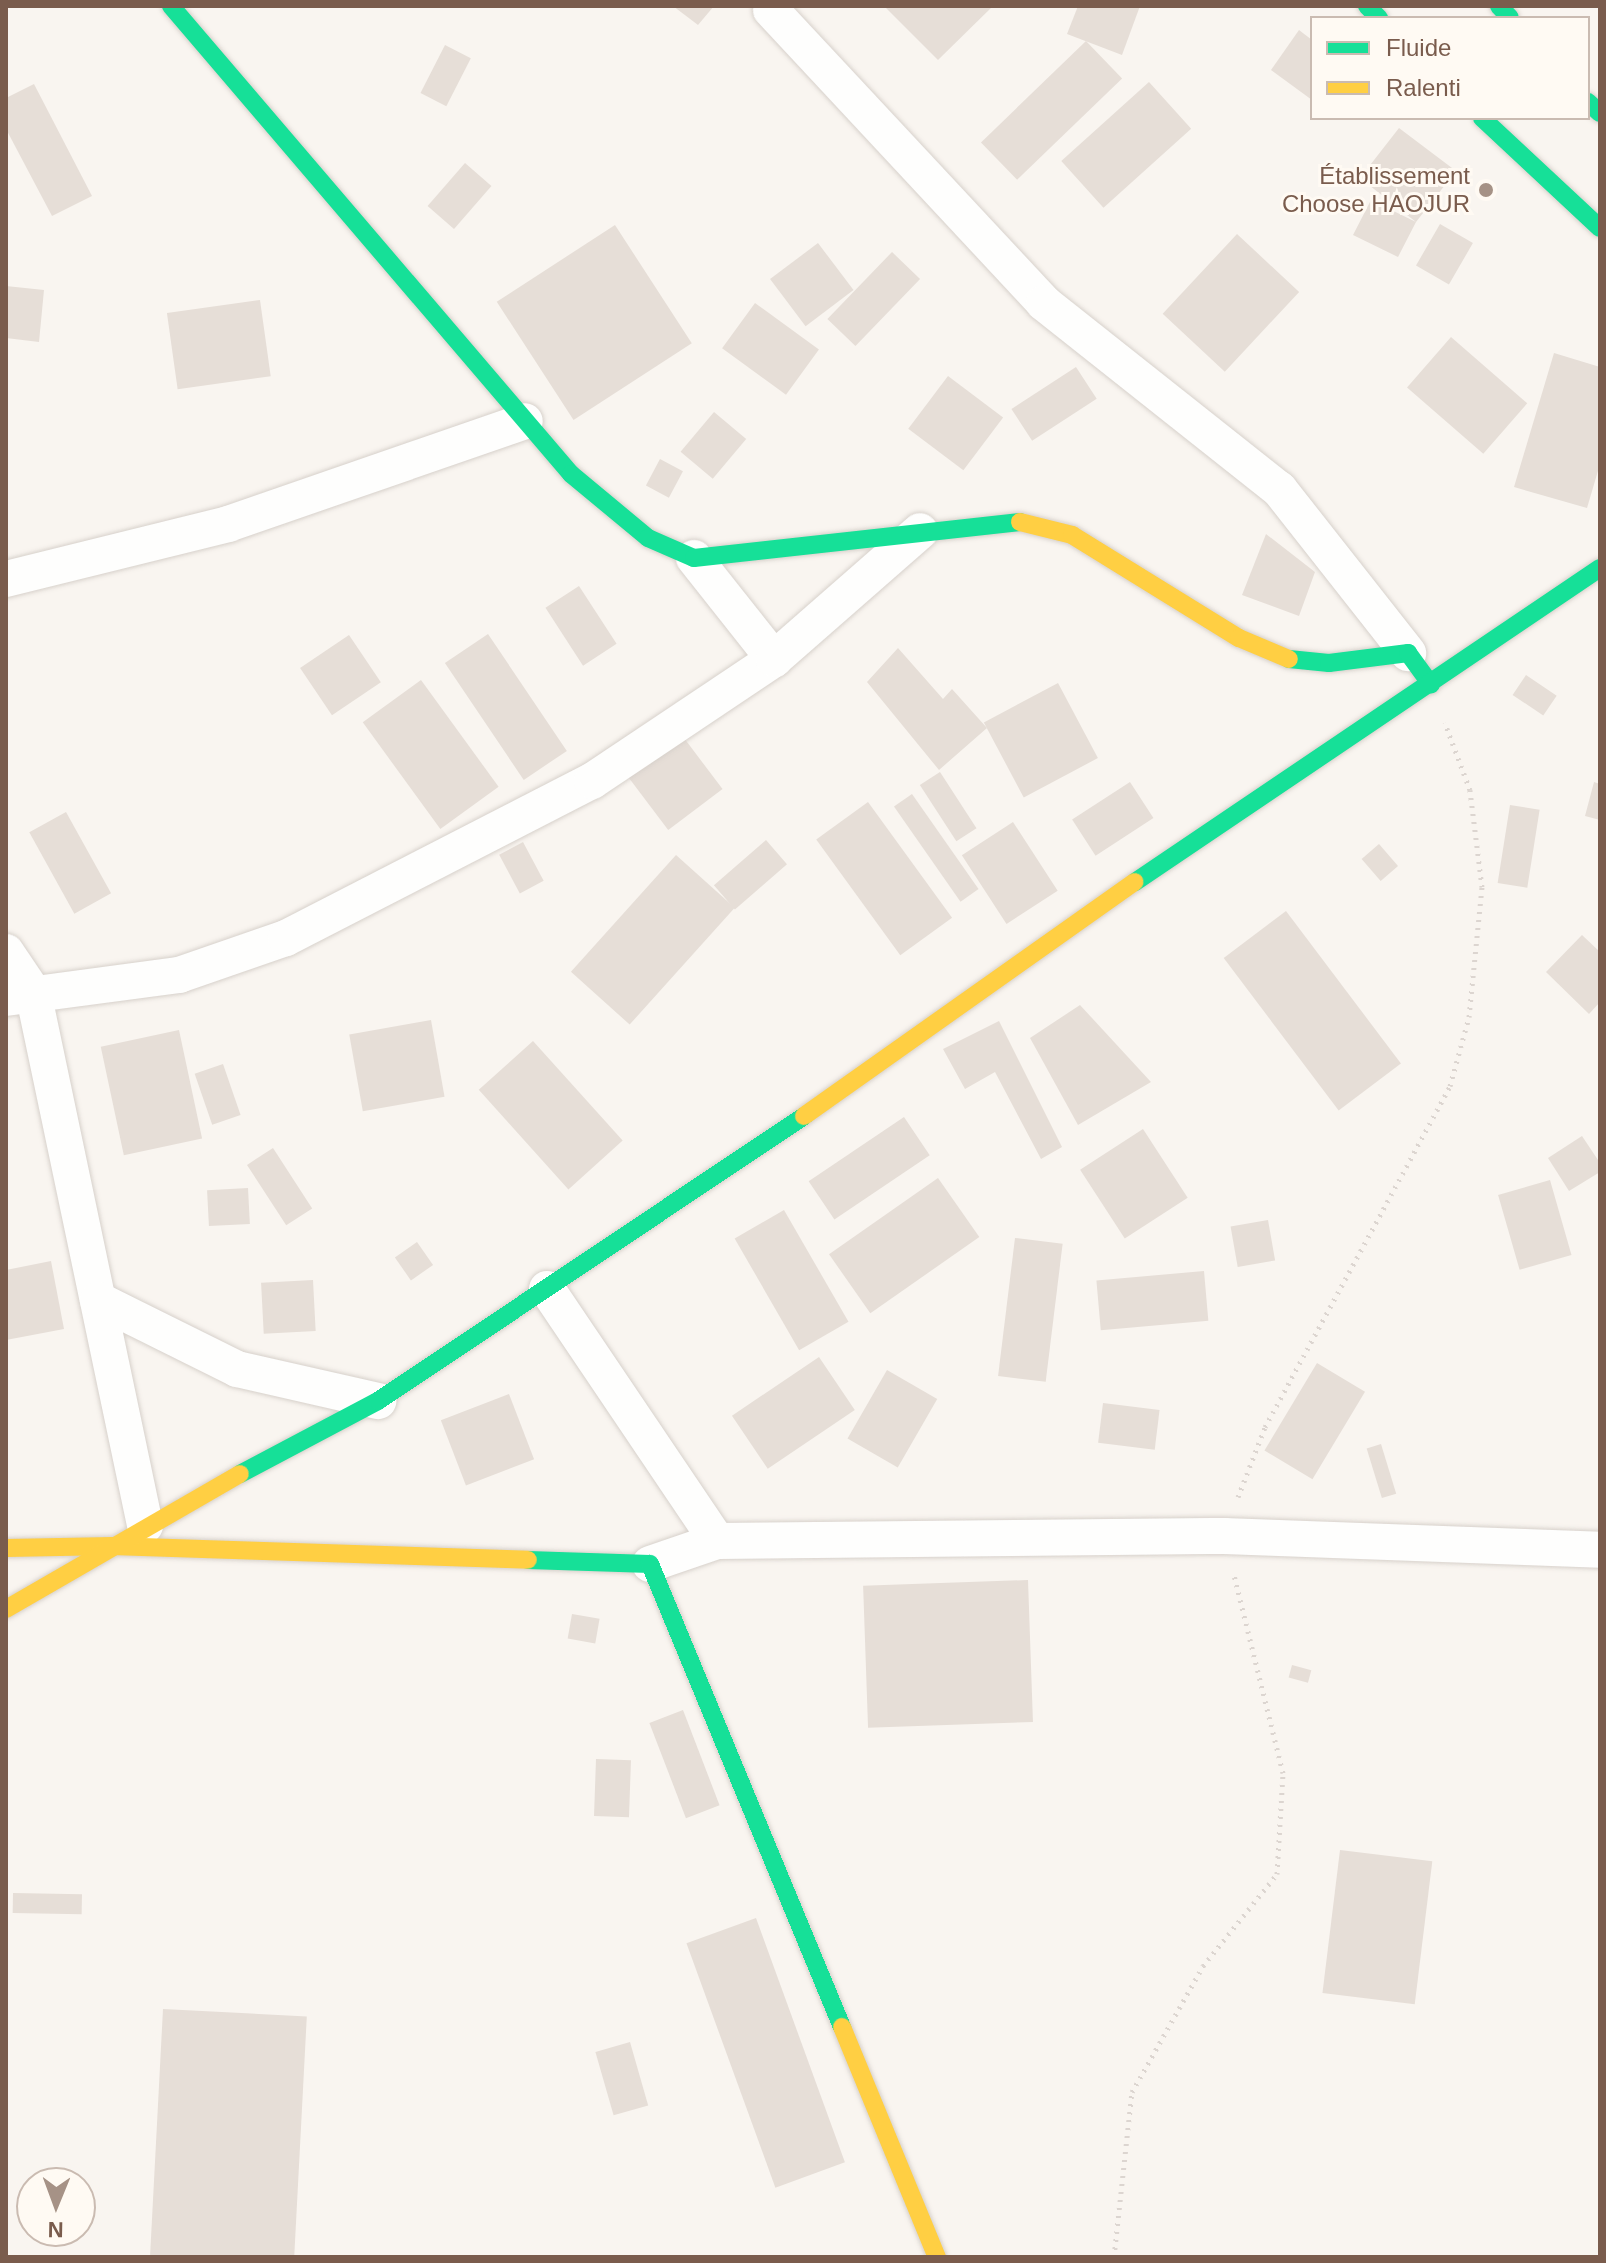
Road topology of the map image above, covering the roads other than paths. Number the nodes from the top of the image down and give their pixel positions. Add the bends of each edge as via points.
1 (171, 6) edge
2 (771, 10) dead end
3 (1484, 120) edge
4 (1600, 228) edge
5 (525, 421) junction
6 (920, 531) junction
7 (694, 558) junction
8 (1600, 568) edge
9 (6, 579) edge
10 (1408, 653) junction
11 (774, 659) junction
12 (1431, 685) junction
13 (6, 952) edge
14 (20, 995) edge
15 (547, 1289) junction
16 (98, 1300) junction
17 (378, 1401) junction
18 (145, 1525) junction
19 (717, 1541) junction
20 (113, 1546) junction
21 (6, 1548) edge
22 (1600, 1550) edge
23 (650, 1564) junction
24 (6, 1609) edge
25 (937, 2257) edge

1 - 5 main road
2 - 10 street via 1044,303 1279,489
3 - 4 main road
5 - 7 main road via 571,474 648,538
5 - 9 street via 228,524
6 - 7 main road
6 - 10 main road via 1021,522 1072,535 1239,638 1284,658 1329,663
6 - 11 street
7 - 11 street
8 - 12 main road
10 - 12 main road
11 - 14 street via 592,781 286,938 179,975
12 - 15 main road via 1213,827 814,1109
13 - 14 street
14 - 16 street
15 - 17 main road
15 - 19 street
16 - 17 street via 237,1369
16 - 18 street
17 - 18 main road
18 - 20 main road
19 - 22 street via 1224,1536
19 - 23 street
20 - 21 main road
20 - 23 main road
20 - 24 main road
23 - 25 main road

